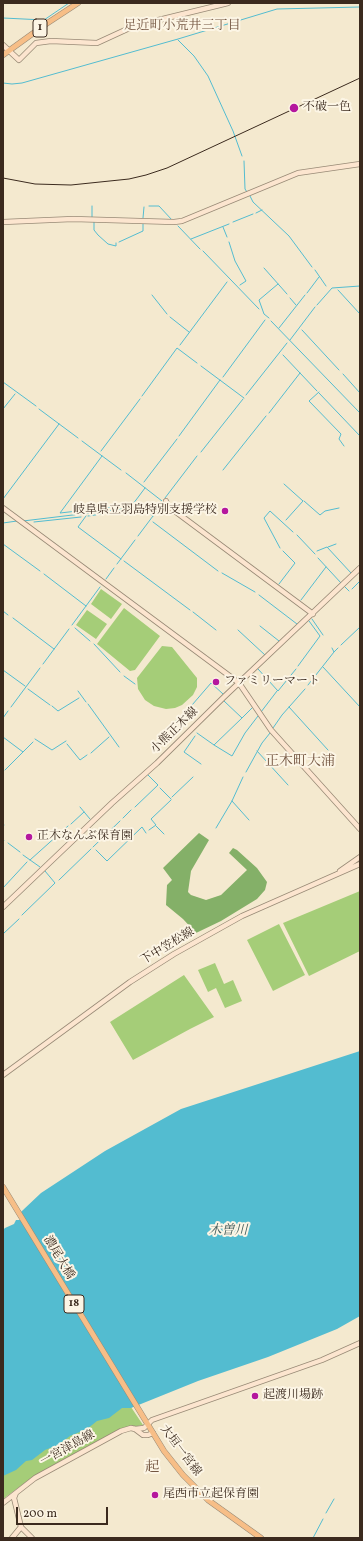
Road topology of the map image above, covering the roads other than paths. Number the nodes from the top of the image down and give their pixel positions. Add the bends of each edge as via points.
1 (78, 3) edge
2 (228, 3) edge
3 (3, 45) edge
4 (9, 50) junction
5 (3, 55) edge
6 (360, 164) edge
7 (3, 222) edge
8 (166, 501) dead end
9 (3, 508) edge
10 (360, 568) edge
11 (313, 614) junction
12 (239, 684) junction
13 (360, 829) edge
14 (360, 857) edge
15 (360, 864) edge
16 (337, 874) junction
17 (3, 907) edge
18 (17, 1065) junction
19 (3, 1072) edge
20 (3, 1075) edge
21 (3, 1187) edge
22 (360, 1343) edge
23 (147, 1423) junction
24 (135, 1429) junction
25 (154, 1435) junction
26 (16, 1493) junction
27 (3, 1503) edge
28 (237, 1522) junction
29 (21, 1527) junction
30 (12, 1538) edge
31 (32, 1538) edge
32 (257, 1538) edge
33 (261, 1538) edge

1 - 4 main road, 1
2 - 4 street via 134,26 97,43 36,43 19,60
3 - 4 street
4 - 5 main road, 1
6 - 7 street via 298,173 204,213 174,222
8 - 11 street via 168,506 181,516
9 - 12 street
10 - 11 street, 小熊正木線
11 - 12 street, 小熊正木線
12 - 13 street via 271,730
12 - 17 street, 小熊正木線
14 - 16 street
15 - 16 street, 下中笠松線
16 - 18 street, 下中笠松線 via 242,916 174,954 130,982
18 - 19 street
18 - 20 street, 下中笠松線
21 - 23 main road, 濃尾大橋 / 18
22 - 23 street, 一宮津島線 via 322,1360
23 - 24 street, 一宮津島線 via 144,1428
23 - 25 main road, 大垣一宮線 / 18
24 - 25 street via 143,1435
24 - 26 street, 一宮津島線 via 112,1436 35,1478
25 - 28 main road, 大垣一宮線 / 18 via 174,1465 218,1509
26 - 27 street, 一宮津島線
26 - 29 street via 14,1498
28 - 32 main road, 大垣一宮線 / 18
28 - 33 main road, 大垣一宮線 / 18
29 - 30 street
29 - 31 street

